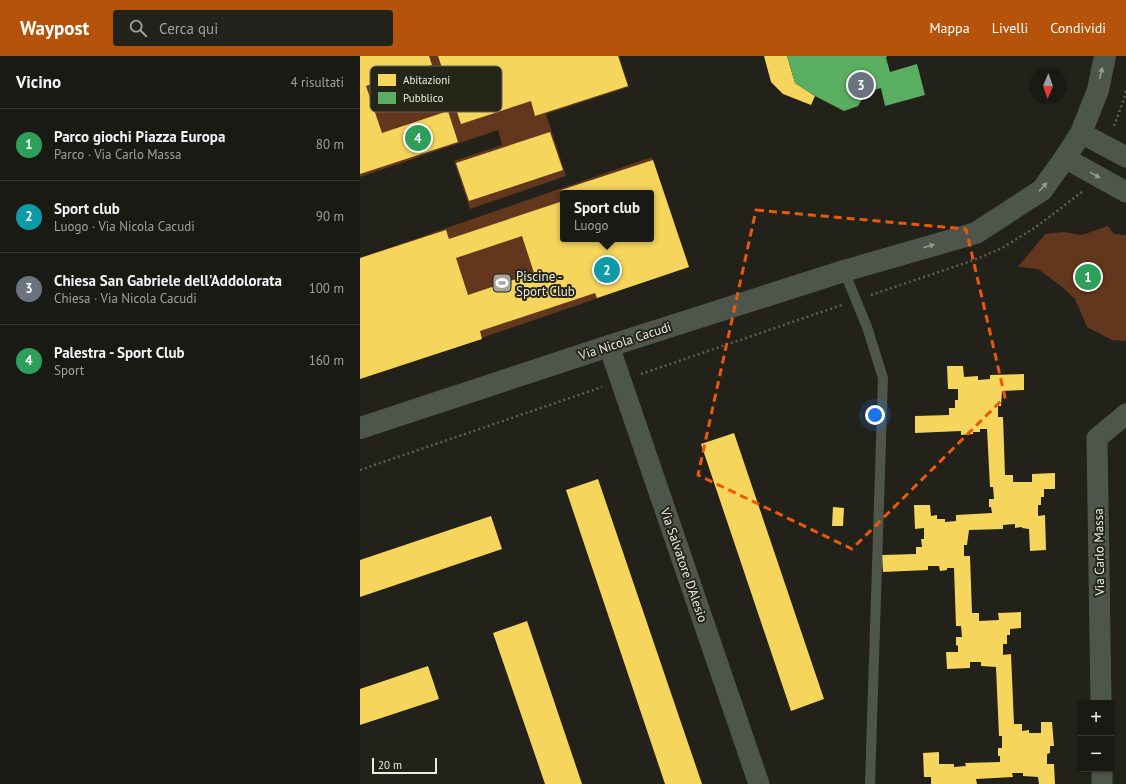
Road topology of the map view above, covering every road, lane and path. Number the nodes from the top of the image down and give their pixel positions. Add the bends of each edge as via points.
1 (1105, 56) edge
2 (1081, 133) junction
3 (1126, 157) edge
4 (1065, 158) junction
5 (1126, 192) edge
6 (844, 271) junction
7 (609, 346) junction
8 (1126, 414) edge
9 (360, 428) edge
10 (1101, 700) edge
11 (1102, 772) edge
12 (759, 784) edge
13 (870, 784) edge
14 (1102, 784) edge

2 -> 1 street, Via Nicola Cacudi via 1098,90
2 - 3 street
2 - 4 street, Via Nicola Cacudi
4 -> 5 street
6 -> 4 street, Via Nicola Cacudi via 976,232 1042,190
6 - 7 street, Via Nicola Cacudi
6 - 13 lane via 867,327 883,378
7 - 9 street, Via Nicola Cacudi
7 - 12 street, Via Salvatore D'Alesio
8 - 10 street, Via Carlo Massa via 1097,438
11 - 14 street

